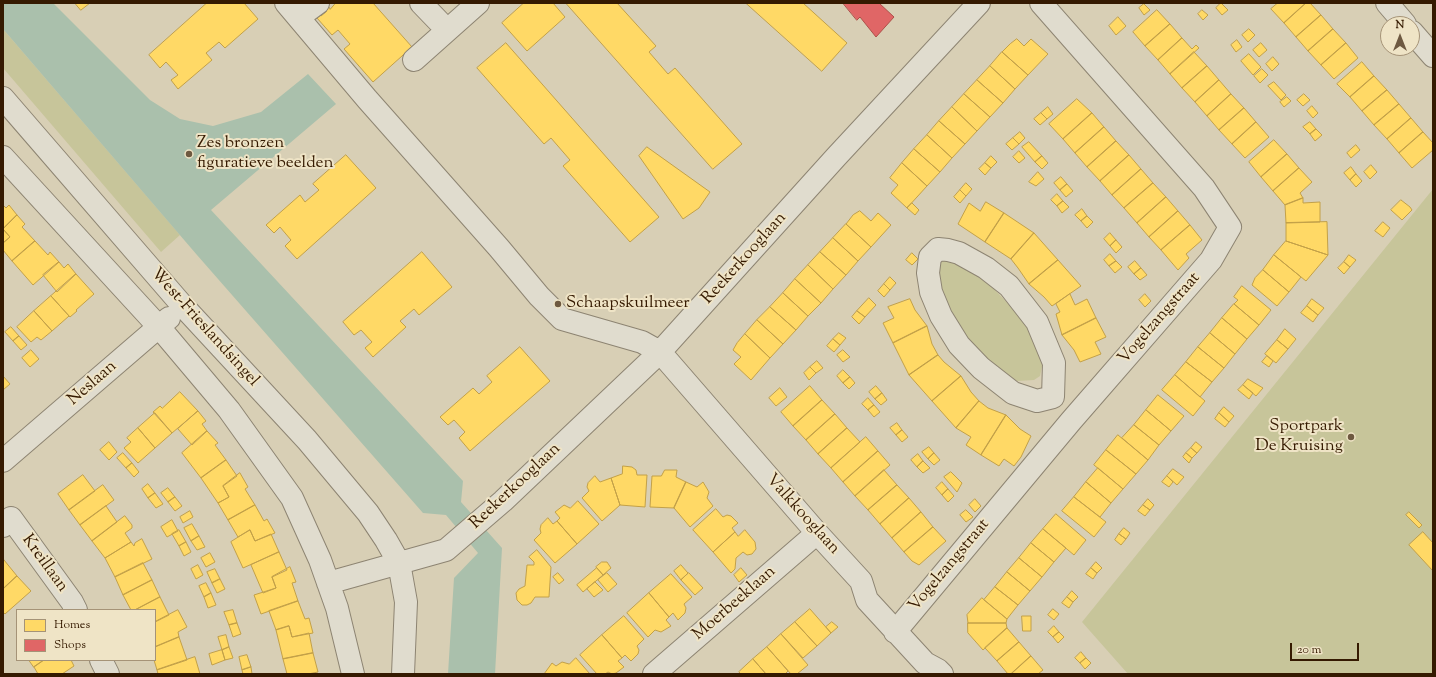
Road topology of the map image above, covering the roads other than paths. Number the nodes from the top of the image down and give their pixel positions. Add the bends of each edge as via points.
1 (318, 3) edge
2 (421, 3) edge
3 (478, 3) edge
4 (979, 3) edge
5 (1041, 3) edge
6 (1386, 3) edge
7 (292, 10) edge
8 (1398, 16) edge
9 (446, 30) junction
10 (1420, 41) edge
11 (1433, 56) edge
12 (414, 60) dead end
13 (3, 98) edge
14 (3, 157) edge
15 (182, 305) junction
16 (159, 327) junction
17 (660, 352) junction
18 (1053, 397) junction
19 (1071, 421) junction
20 (3, 460) edge
21 (7, 522) edge
22 (817, 534) junction
23 (399, 563) junction
24 (328, 584) junction
25 (76, 609) edge
26 (895, 632) junction
27 (102, 661) edge
28 (108, 674) edge
29 (353, 674) edge
30 (403, 674) edge
31 (654, 674) edge
32 (942, 674) edge

1 - 7 street
2 - 9 street
3 - 9 street
4 - 17 street, Reekerkooglaan
5 - 19 street, Vogelzangstraat via 1204,188 1230,227 1211,260
6 - 8 street
7 - 17 street via 366,99 562,319 642,342
9 - 12 street
10 - 11 street
13 - 15 street, West-Frieslandsingel
14 - 16 street, West-Frieslandsingel
15 - 16 street, Neslaan
15 - 23 street, West-Frieslandsingel via 307,440 368,514
16 - 20 street, Neslaan
16 - 24 street, West-Frieslandsingel via 229,410 292,498
17 - 22 street, Valkkooglaan
17 - 23 street, Reekerkooglaan via 446,550
18 - 18 street via 1054,364 1037,322 1009,286 986,268 959,254 938,249 930,257 928,274 931,292 941,316 959,345 981,368 1014,394 1037,401
18 - 19 street
19 - 26 street, Vogelzangstraat
21 - 25 street, Kreillaan
22 - 26 street, Valkkooglaan via 861,581 867,600
22 - 31 street, Moerbeeklaan
23 - 24 street
23 - 30 street, West-Frieslandsingel via 406,602
24 - 29 street, West-Frieslandsingel via 337,608
26 - 32 street, Valkkooglaan via 925,664
27 - 28 street

